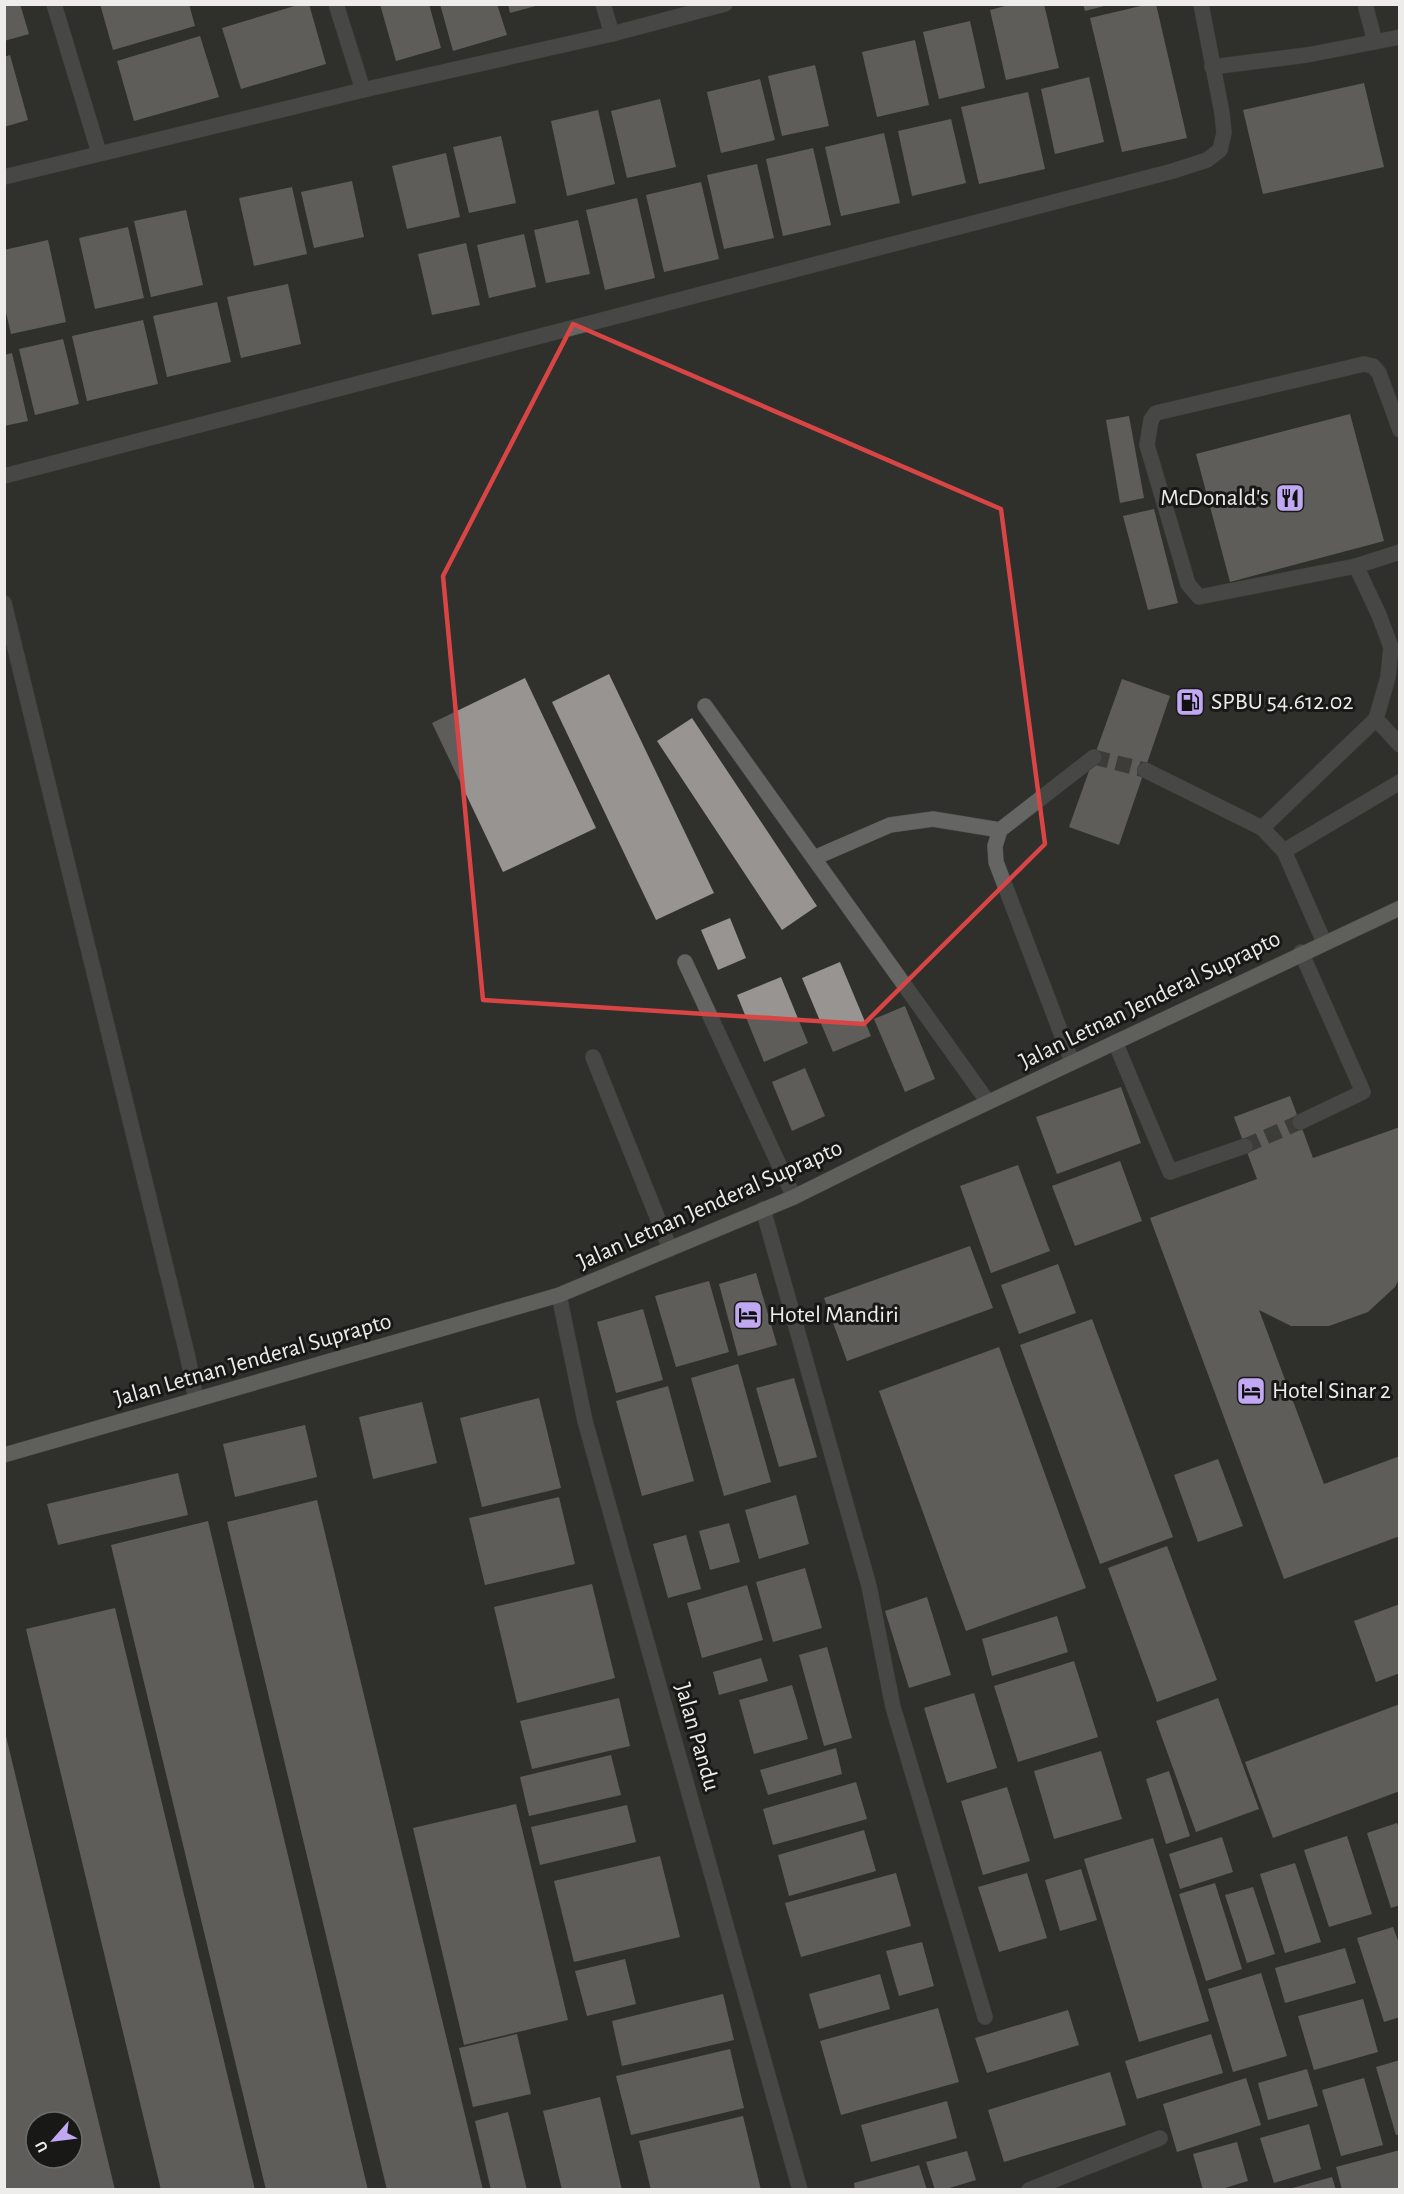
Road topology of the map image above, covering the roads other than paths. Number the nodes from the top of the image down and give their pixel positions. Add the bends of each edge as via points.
1 (54, 4) edge
2 (336, 4) edge
3 (603, 4) edge
4 (725, 4) edge
5 (1201, 4) edge
6 (1365, 4) edge
7 (612, 34) junction
8 (1400, 37) edge
9 (1375, 42) junction
10 (1212, 68) junction
11 (363, 90) junction
12 (99, 153) junction
13 (4, 177) edge
14 (1400, 430) edge
15 (4, 477) edge
16 (1400, 552) edge
17 (1356, 566) junction
18 (4, 603) edge
19 (705, 706) dead end
20 (1376, 718) junction
21 (1400, 745) edge
22 (1094, 757) dead end
23 (1145, 770) tunnel mouth
24 (1400, 783) edge
25 (1262, 828) junction
26 (1000, 830) junction
27 (1284, 851) junction
28 (814, 858) junction
29 (1400, 908) edge
30 (1323, 942) junction
31 (1301, 952) junction
32 (684, 962) dead end
33 (1115, 1042) junction
34 (592, 1056) dead end
35 (1072, 1062) junction
36 (988, 1102) junction
37 (1300, 1122) tunnel mouth
38 (1245, 1146) tunnel mouth
39 (794, 1197) junction
40 (763, 1209) junction
41 (670, 1249) junction
42 (559, 1295) junction
43 (196, 1400) junction
44 (4, 1455) edge
45 (985, 2017) dead end
46 (1160, 2139) dead end
47 (800, 2190) edge
48 (1029, 2190) edge

1 - 12 street
2 - 11 street
3 - 7 street
4 - 7 street
5 - 10 street
6 - 9 street
7 - 11 street
8 - 9 street
9 - 10 street
10 - 15 street via 1224,134 1220,150 1207,160
11 - 12 street
12 - 13 street
14 - 17 street via 1379,373 1364,364 1156,413 1151,420 1147,445 1188,585 1199,597
16 - 17 street
17 - 20 street via 1391,647 1388,677
18 - 43 street
19 - 28 street
20 - 21 street
20 - 25 street
22 - 26 street
23 - 25 street
24 - 27 street
25 - 27 street
26 - 28 street via 933,819 890,825
26 - 35 street via 996,862
27 - 30 street
28 - 36 street
29 - 30 main road, Jalan Letnan Jenderal Suprapto
30 - 31 main road, Jalan Letnan Jenderal Suprapto
31 - 33 main road, Jalan Letnan Jenderal Suprapto
31 - 37 street via 1364,1092
32 - 39 street
33 - 35 main road, Jalan Letnan Jenderal Suprapto
33 - 38 street via 1170,1173
34 - 41 street
35 - 36 main road, Jalan Letnan Jenderal Suprapto
36 - 39 main road, Jalan Letnan Jenderal Suprapto
39 - 40 main road, Jalan Letnan Jenderal Suprapto
40 - 41 main road, Jalan Letnan Jenderal Suprapto
40 - 45 street via 869,1586 893,1707
41 - 42 main road, Jalan Letnan Jenderal Suprapto
42 - 43 main road, Jalan Letnan Jenderal Suprapto
42 - 47 street, Jalan Pandu via 585,1421
43 - 44 main road, Jalan Letnan Jenderal Suprapto
46 - 48 street

